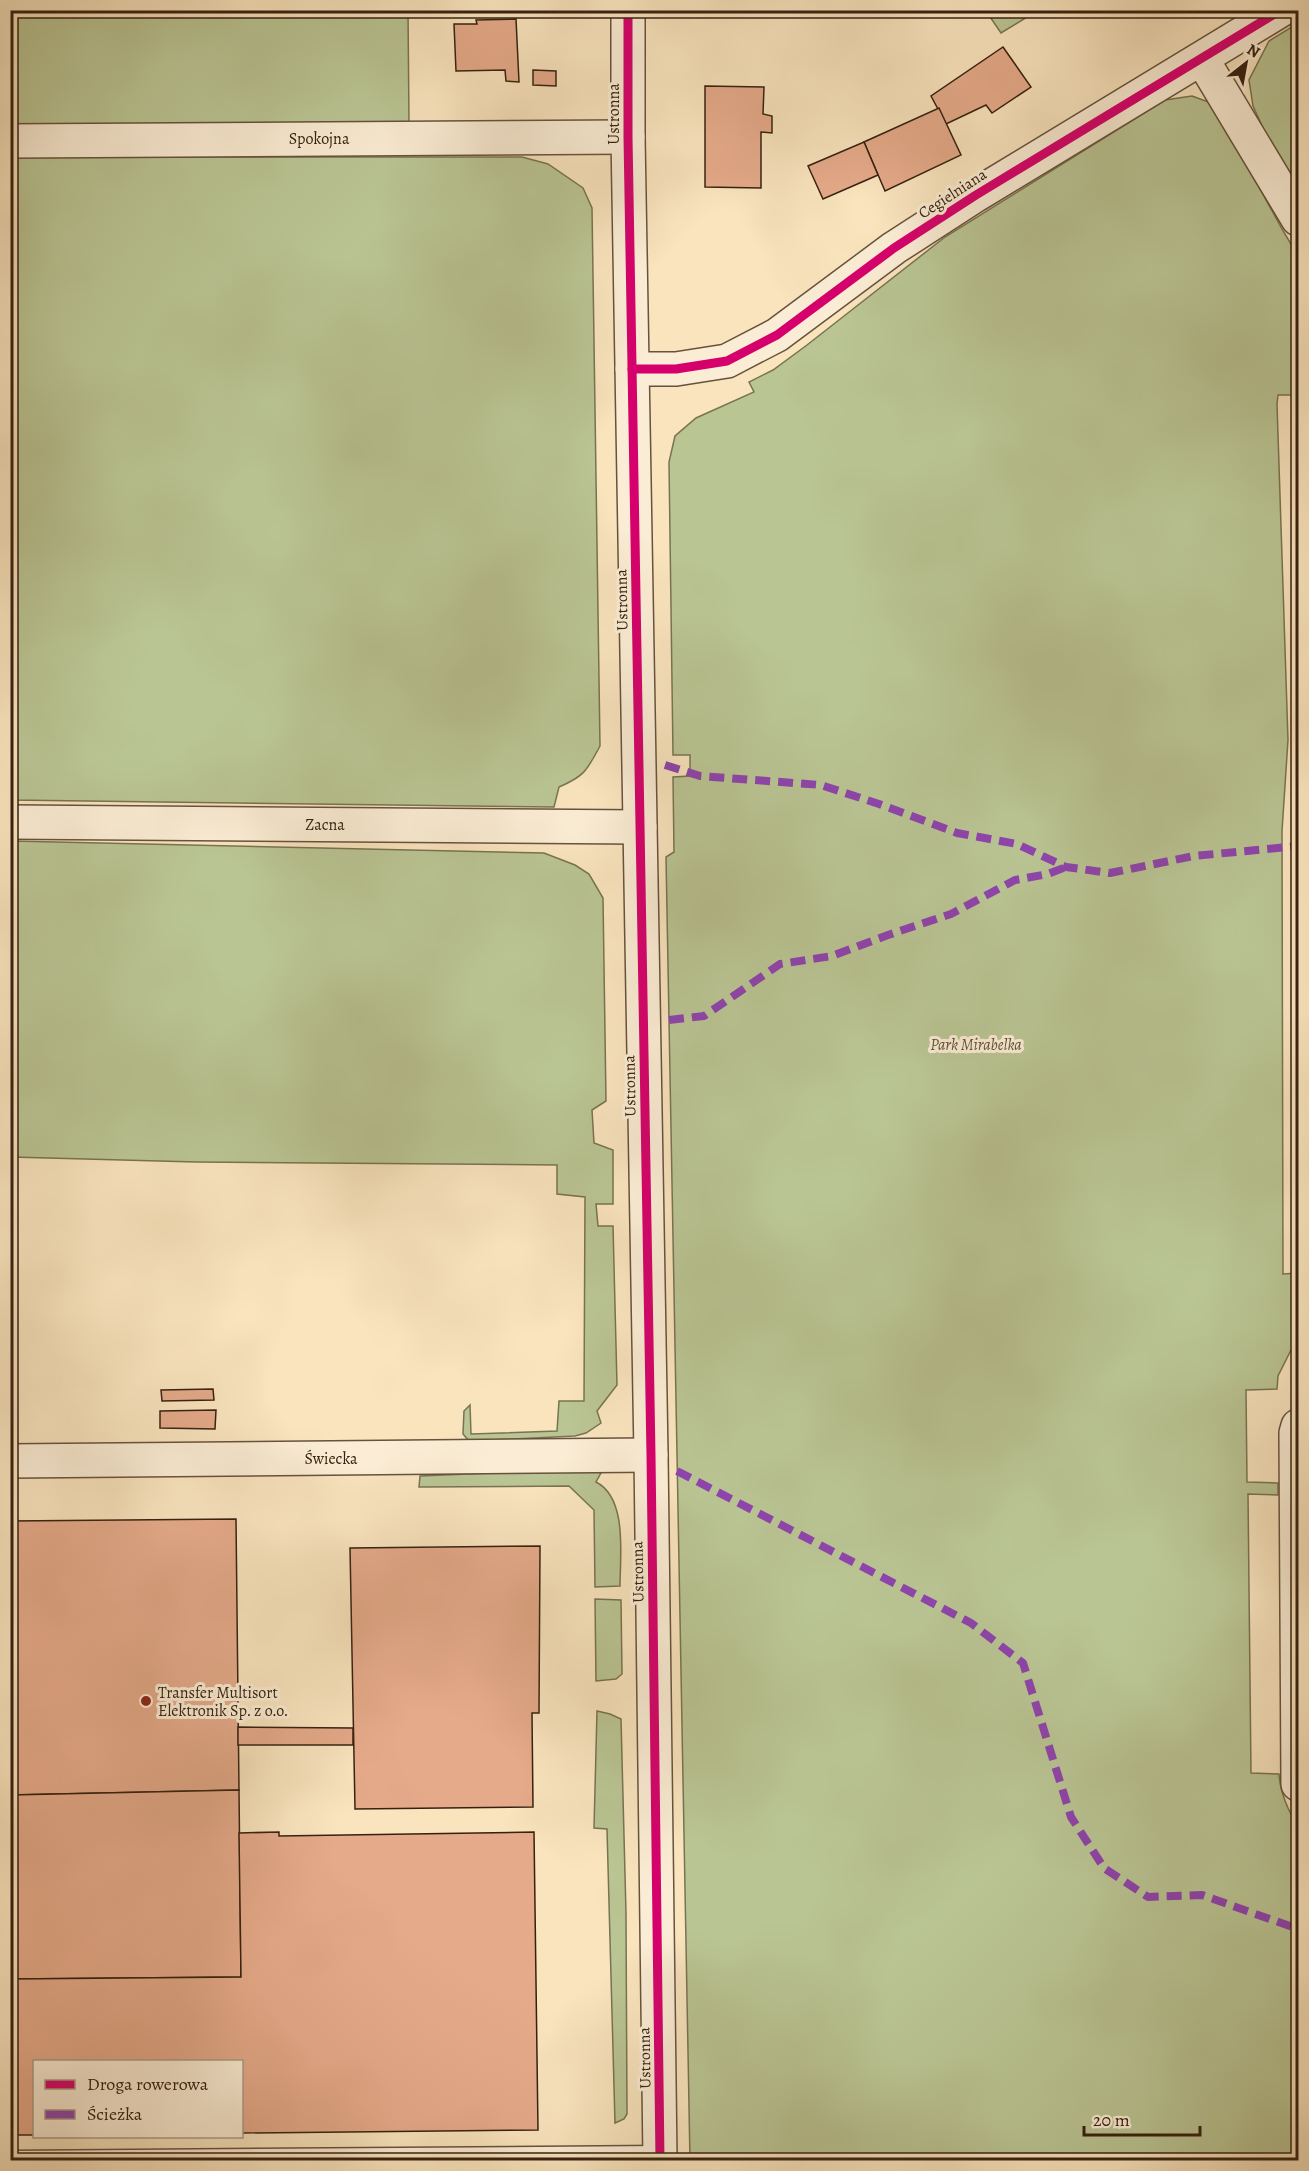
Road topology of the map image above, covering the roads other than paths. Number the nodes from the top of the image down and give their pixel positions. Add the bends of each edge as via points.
1 (628, 10) edge
2 (1281, 10) edge
3 (1203, 58) junction
4 (628, 137) junction
5 (10, 141) edge
6 (1299, 219) edge
7 (632, 369) junction
8 (10, 822) edge
9 (640, 827) junction
10 (1299, 1426) edge
11 (651, 1455) junction
12 (10, 1461) edge
13 (1299, 1784) edge
14 (660, 2158) edge
15 (10, 2160) edge

1 - 4 street, Ustronna
2 - 3 street, Cegielniana
3 - 6 street
3 - 7 street, Cegielniana via 894,248 777,335 727,361 676,369
4 - 5 street, Spokojna
4 - 7 street, Ustronna
7 - 9 street, Ustronna
8 - 9 street, Zacna
9 - 11 street, Ustronna
10 - 13 street
11 - 12 street, Świecka
11 - 14 street, Ustronna
14 - 15 lane

